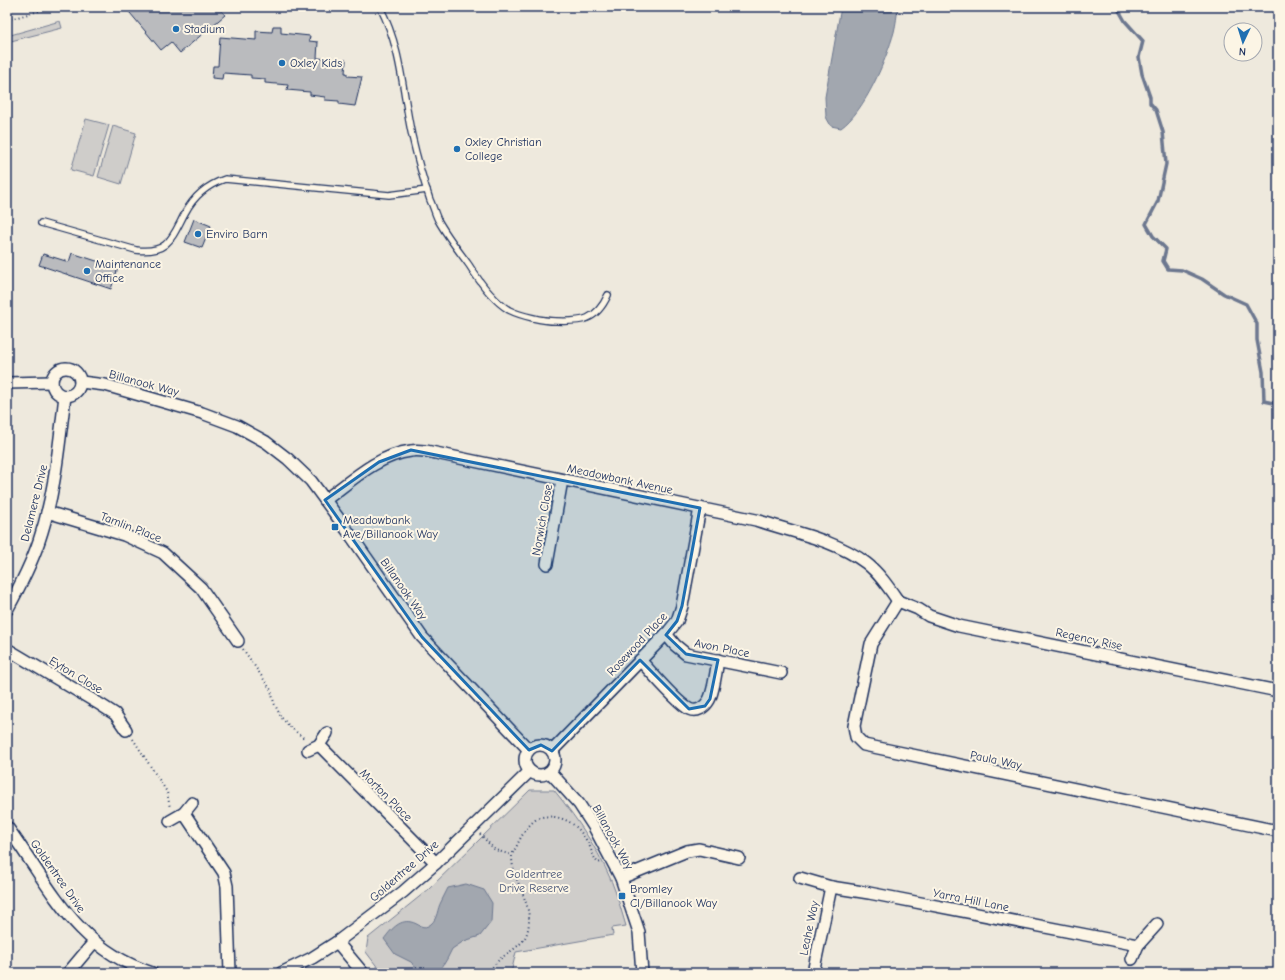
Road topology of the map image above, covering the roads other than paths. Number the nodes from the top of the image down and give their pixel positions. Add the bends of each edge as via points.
1 (380, 7) edge
2 (427, 190) junction
3 (41, 223) dead end
4 (608, 295) dead end
5 (52, 382) junction
6 (81, 382) junction
7 (7, 383) edge
8 (65, 396) junction
9 (562, 480) junction
10 (325, 500) junction
11 (700, 508) junction
12 (47, 512) junction
13 (547, 564) dead end
14 (898, 601) junction
15 (7, 610) edge
16 (666, 634) junction
17 (238, 641) road end
18 (7, 649) edge
19 (640, 660) junction
20 (718, 660) junction
21 (781, 673) dead end
22 (1278, 692) edge
23 (126, 730) road end
24 (327, 734) dead end
25 (529, 750) junction
26 (552, 751) junction
27 (530, 771) junction
28 (550, 772) junction
29 (192, 803) dead end
30 (7, 828) edge
31 (1278, 831) edge
32 (16, 840) junction
33 (7, 847) edge
34 (739, 858) dead end
35 (436, 863) junction
36 (621, 878) junction
37 (800, 878) dead end
38 (831, 887) junction
39 (1157, 924) dead end
40 (94, 942) junction
41 (337, 942) junction
42 (1138, 946) junction
43 (1132, 959) dead end
44 (68, 973) edge
45 (152, 973) edge
46 (230, 973) edge
47 (281, 973) edge
48 (363, 973) edge
49 (642, 973) edge
50 (813, 973) edge

1 - 2 lane via 396,48 412,135
2 - 3 lane via 389,195 225,179 207,187 196,198 186,211 175,234 166,244 146,251
2 - 4 lane via 437,219 480,282 509,310 551,321 572,321 590,317 602,308
5 - 6 street via 57,371 68,368 78,374
5 - 7 street
5 - 8 street via 57,392
6 - 8 street via 75,393
6 - 10 street, Billanook Way via 105,385 159,400 237,426 266,442 288,459 311,480
8 - 12 street, Delamere Drive via 57,463
9 - 10 street, Meadowbank Avenue via 411,450 378,462
9 - 11 street, Meadowbank Avenue
9 - 13 street, Norwich Close
10 - 25 street, Billanook Way via 422,637
11 - 14 street, Meadowbank Avenue via 756,520 844,548 868,564
11 - 16 street, Rosewood Place via 682,606 677,621
12 - 15 street, Delamere Drive via 37,547
12 - 17 street, Tamlin Place via 124,535 163,553 201,588
14 - 22 street, Regency Rise via 929,616 959,626
14 - 31 street, Paula Way via 871,644 854,726 856,737 864,745
16 - 19 street, Rosewood Place
16 - 20 street, Avon Place via 686,654
18 - 23 street, Eyton Close via 115,714
19 - 20 street via 680,702 689,709 698,710 710,699
19 - 26 street, Rosewood Place
20 - 21 street, Avon Place
24 - 35 street, Morton Place via 313,748
25 - 26 street via 541,745
25 - 27 street via 526,758
26 - 28 street via 555,755 555,764
27 - 28 street via 538,775
27 - 35 street, Goldentree Drive
28 - 36 street, Billanook Way via 579,804
29 - 46 street via 177,817 224,873 227,886
30 - 32 street, Goldentree Drive
32 - 33 street
32 - 40 street, Goldentree Drive via 59,904
34 - 36 street via 699,849 687,851
35 - 41 street, Goldentree Drive via 403,892
36 - 49 street, Billanook Way via 639,932
37 - 38 street, Yarra Hill Lane
38 - 42 street, Yarra Hill Lane
38 - 50 street, Leahe Way
39 - 42 street
40 - 44 street
40 - 45 street, Goldentree Drive via 115,956
41 - 47 street, Goldentree Drive
41 - 48 street
42 - 43 street

